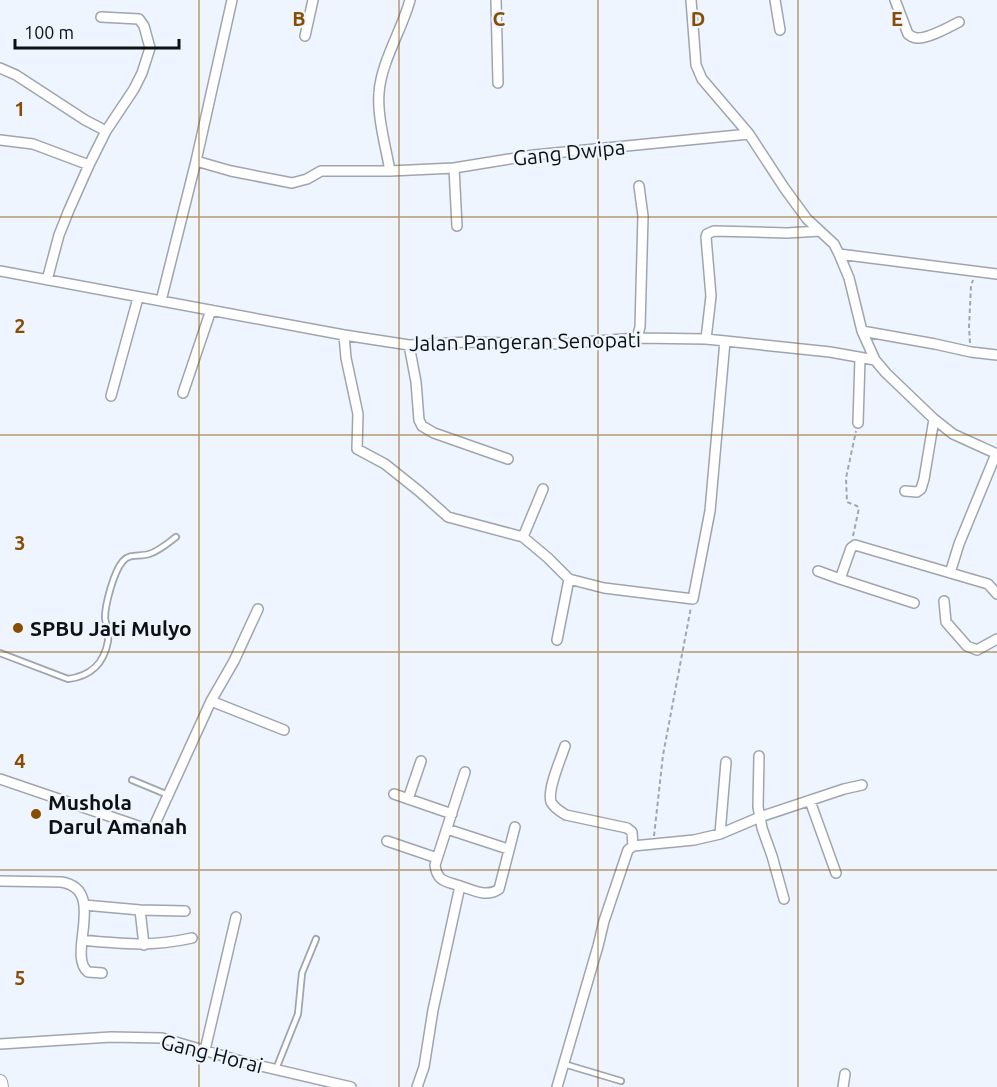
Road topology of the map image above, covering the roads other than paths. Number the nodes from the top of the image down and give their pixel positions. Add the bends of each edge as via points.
1 (232, 0) edge
2 (313, 0) edge
3 (410, 0) edge
4 (496, 0) edge
5 (691, 0) edge
6 (775, 0) edge
7 (895, 0) edge
8 (101, 17) dead end
9 (959, 22) dead end
10 (780, 30) dead end
11 (305, 36) dead end
12 (0, 68) edge
13 (498, 83) dead end
14 (106, 131) junction
15 (749, 134) junction
16 (0, 140) edge
17 (196, 161) junction
18 (89, 165) junction
19 (454, 168) junction
20 (390, 171) junction
21 (639, 186) dead end
22 (457, 226) dead end
23 (820, 231) junction
24 (839, 254) junction
25 (0, 271) edge
26 (997, 274) edge
27 (47, 280) junction
28 (138, 298) junction
29 (161, 301) junction
30 (211, 310) junction
31 (862, 331) junction
32 (344, 335) junction
33 (637, 338) junction
34 (706, 339) junction
35 (724, 341) junction
36 (409, 345) junction
37 (997, 354) edge
38 (860, 358) junction
39 (875, 360) junction
40 (183, 393) dead end
41 (111, 396) dead end
42 (934, 419) junction
43 (858, 423) road end
44 (997, 454) edge
45 (508, 459) dead end
46 (543, 489) dead end
47 (905, 491) dead end
48 (176, 537) dead end
49 (523, 537) junction
50 (818, 571) dead end
51 (950, 573) junction
52 (569, 579) junction
53 (840, 579) junction
54 (997, 594) edge
55 (944, 601) dead end
56 (914, 603) dead end
57 (258, 609) dead end
58 (997, 639) edge
59 (557, 640) dead end
60 (0, 653) edge
61 (211, 701) junction
62 (284, 730) dead end
63 (565, 746) dead end
64 (759, 756) dead end
65 (421, 761) dead end
66 (726, 762) dead end
67 (465, 772) dead end
68 (0, 779) edge
69 (132, 780) dead end
70 (862, 786) dead end
71 (394, 794) dead end
72 (168, 795) junction
73 (408, 798) junction
74 (810, 801) junction
75 (452, 814) junction
76 (760, 817) junction
77 (515, 827) dead end
78 (447, 829) junction
79 (720, 834) junction
80 (387, 841) dead end
81 (633, 846) junction
82 (508, 849) junction
83 (437, 858) junction
84 (836, 873) dead end
85 (0, 881) edge
86 (460, 886) junction
87 (784, 899) dead end
88 (84, 905) junction
89 (140, 910) junction
90 (185, 911) dead end
91 (236, 917) dead end
92 (192, 938) dead end
93 (316, 939) dead end
94 (82, 940) junction
95 (144, 945) junction
96 (102, 972) dead end
97 (0, 1044) edge
98 (205, 1050) junction
99 (564, 1064) junction
100 (276, 1069) junction
101 (845, 1074) dead end
102 (621, 1081) dead end
103 (0, 1082) edge
104 (1, 1087) edge
105 (351, 1087) edge
106 (417, 1087) edge
107 (557, 1087) edge
108 (843, 1087) edge

1 - 17 street
2 - 11 street
3 - 20 street via 379,92
4 - 13 street
5 - 15 street via 696,65 702,79
6 - 10 street
7 - 9 street via 913,38
8 - 14 street via 139,20 150,48 134,89
12 - 14 street
14 - 18 street
15 - 19 street, Gang Dwipa via 534,155
15 - 23 street via 790,196
16 - 18 street via 33,144
17 - 20 street, Gang Dwipa via 292,183 321,171
17 - 29 street
18 - 27 street via 59,235
19 - 20 street, Gang Dwipa
19 - 22 street
21 - 33 street via 643,216
23 - 24 street
23 - 34 street via 707,234 711,296
24 - 26 street
24 - 31 street
25 - 27 street, Jalan Pangeran Senopati
27 - 28 street, Jalan Pangeran Senopati
28 - 29 street, Jalan Pangeran Senopati
28 - 41 street
29 - 30 street, Jalan Pangeran Senopati
30 - 32 street, Jalan Pangeran Senopati
30 - 40 street
31 - 37 street
31 - 39 street
32 - 36 street, Jalan Pangeran Senopati
32 - 49 street via 358,414 357,449 385,464 448,517
33 - 34 street, Jalan Pangeran Senopati
33 - 36 street, Jalan Pangeran Senopati via 557,344
34 - 35 street, Jalan Pangeran Senopati
35 - 38 street, Jalan Pangeran Senopati
35 - 52 street via 710,512 693,599 604,588
36 - 45 street via 422,426
38 - 39 street, Jalan Pangeran Senopati
38 - 43 street
39 - 42 street
42 - 44 street via 953,434
42 - 47 street via 921,489
44 - 51 street
46 - 49 street
48 - 60 lane via 148,555 133,555 123,561 107,602 108,639 102,660 91,672 68,679
49 - 52 street
50 - 53 street
51 - 53 street via 855,546
51 - 54 street via 988,584
52 - 59 street
53 - 56 street
55 - 58 street via 946,622 967,646 977,650
57 - 61 street
61 - 62 street
61 - 72 street
63 - 81 street via 551,788 551,802 566,815 627,828 632,832
64 - 76 street
65 - 73 street
66 - 79 street
67 - 75 street
68 - 72 street via 150,829
69 - 72 lane
70 - 74 street
71 - 73 street
73 - 75 street
74 - 76 street
74 - 84 street
75 - 78 street
76 - 79 street
76 - 87 street
77 - 82 street
78 - 82 street
78 - 83 street
79 - 81 street
80 - 83 street
81 - 99 street via 628,850 610,900
82 - 86 street via 499,889 494,893
83 - 86 street via 439,878
85 - 88 street via 66,883 78,890
86 - 106 street
88 - 89 street
88 - 94 street
89 - 90 street
89 - 95 street
91 - 98 street
92 - 95 street
93 - 100 lane via 302,973 298,1014
94 - 95 street
94 - 96 street via 84,969
97 - 98 street, Gang Horai via 162,1038
98 - 100 street, Gang Horai
99 - 102 lane
99 - 107 street
100 - 105 street, Gang Horai
101 - 108 street
103 - 104 main road

